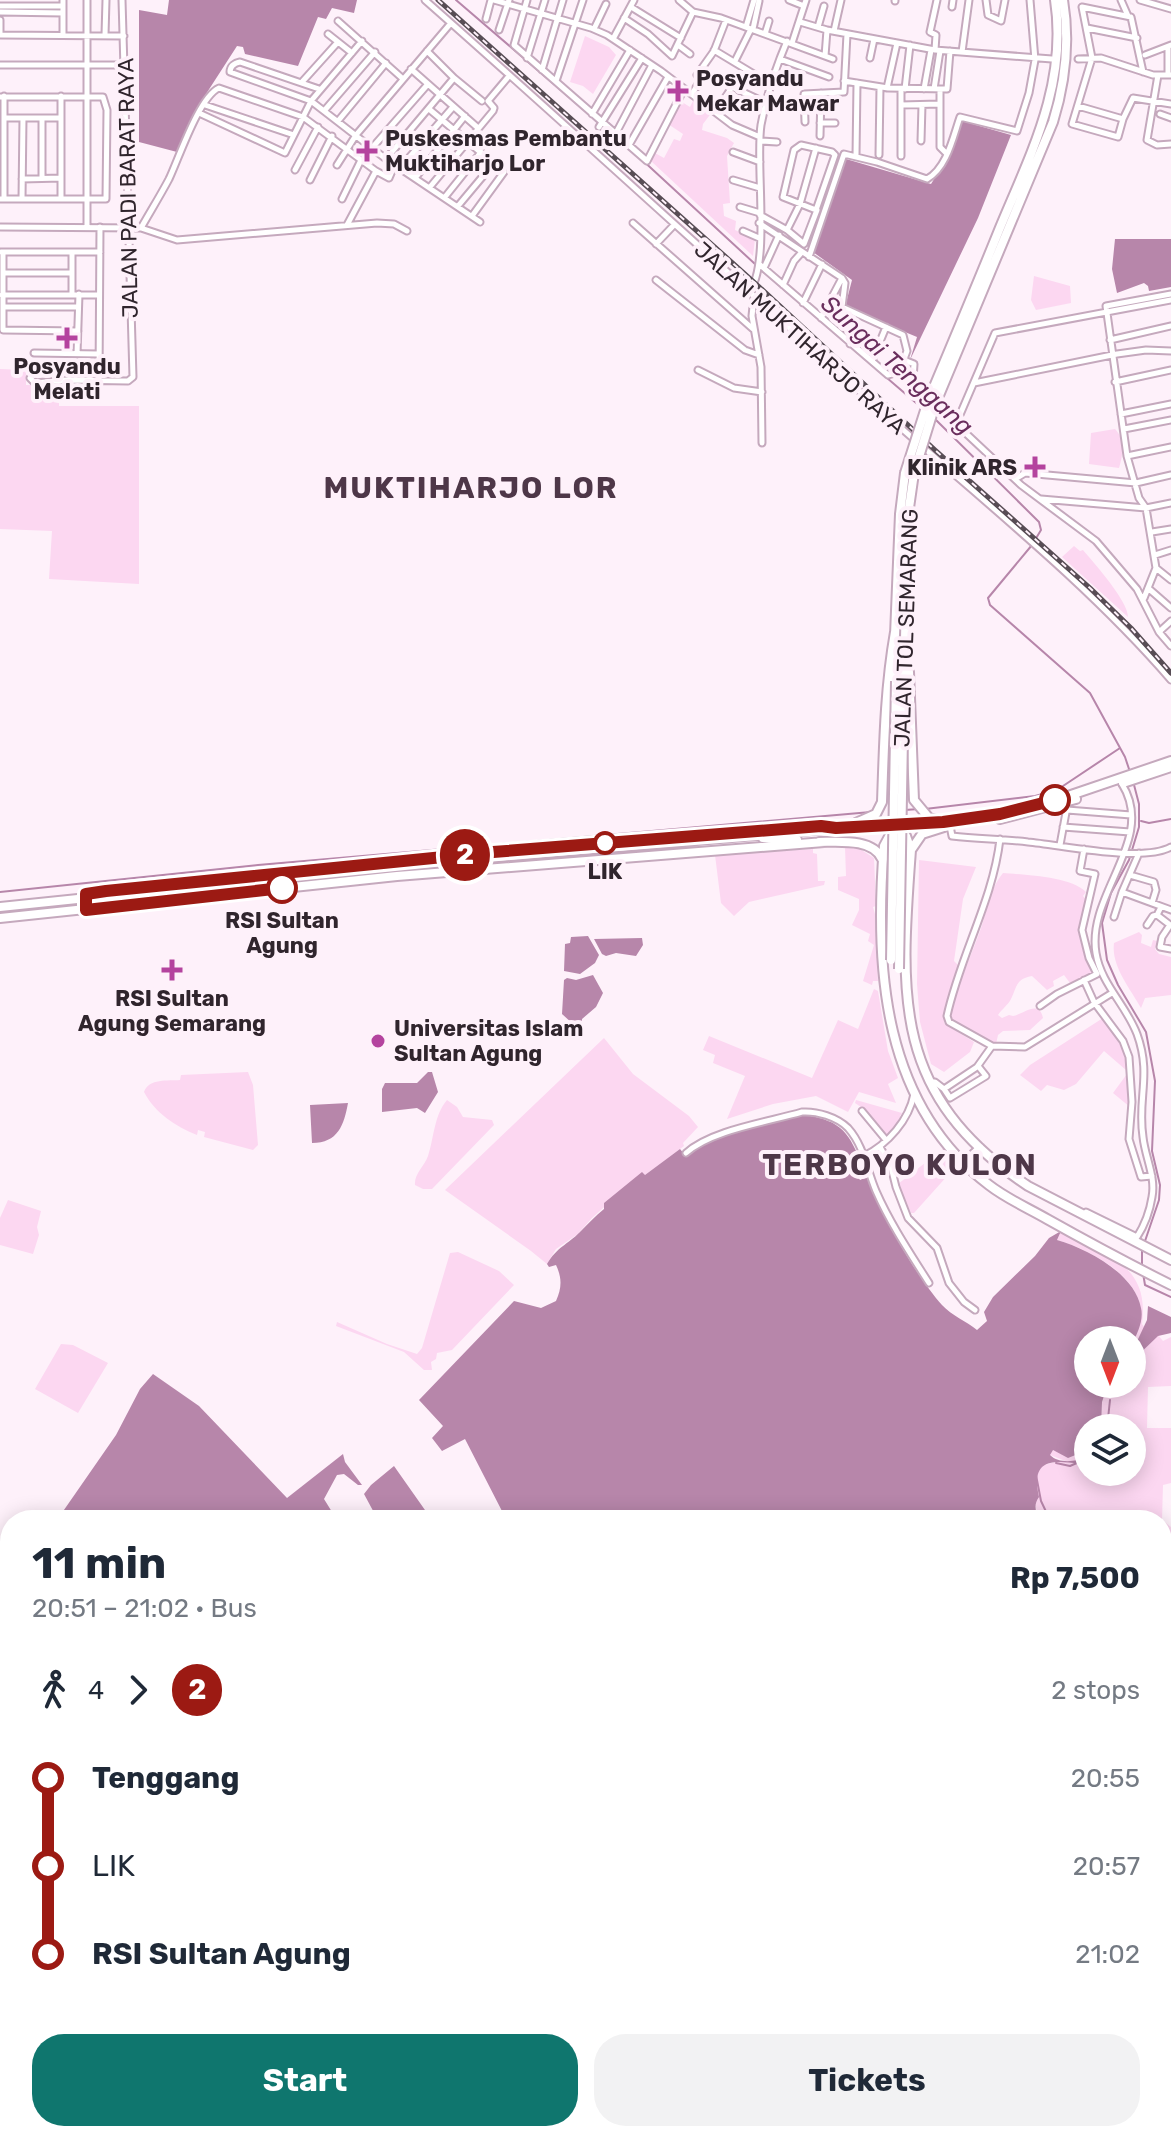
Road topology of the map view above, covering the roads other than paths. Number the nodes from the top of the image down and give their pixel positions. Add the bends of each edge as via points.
1 (87, 0) edge
2 (106, 0) edge
3 (122, 0) edge
4 (425, 0) edge
5 (492, 0) edge
6 (527, 0) edge
7 (545, 0) edge
8 (563, 0) edge
9 (583, 0) edge
10 (634, 0) edge
11 (679, 0) edge
12 (789, 0) edge
13 (841, 0) edge
14 (937, 0) edge
15 (969, 0) edge
16 (986, 0) edge
17 (1005, 0) edge
18 (1030, 0) edge
19 (1055, 0) edge
20 (1063, 0) edge
21 (1121, 0) edge
22 (1140, 0) edge
23 (756, 1) edge
24 (509, 2) edge
25 (805, 3) edge
26 (1082, 3) edge
27 (606, 4) dead end
28 (63, 6) edge
29 (824, 6) dead end
30 (0, 7) edge
31 (631, 7) junction
32 (525, 8) junction
33 (1171, 9) edge
34 (693, 12) junction
35 (542, 13) junction
36 (1128, 16) junction
37 (559, 18) junction
38 (624, 18) junction
39 (486, 19) dead end
40 (0, 20) edge
41 (726, 20) junction
42 (338, 21) dead end
43 (769, 21) dead end
44 (800, 22) junction
45 (451, 23) junction
46 (577, 24) junction
47 (818, 27) junction
48 (750, 28) junction
49 (1087, 28) junction
50 (594, 29) junction
51 (499, 30) dead end
52 (831, 30) junction
53 (328, 34) dead end
54 (765, 34) junction
55 (847, 34) junction
56 (0, 35) edge
57 (63, 35) junction
58 (87, 35) junction
59 (105, 35) junction
60 (124, 36) junction
61 (681, 38) junction
62 (1137, 38) junction
63 (613, 39) junction
64 (874, 39) junction
65 (362, 41) junction
66 (338, 42) junction
67 (790, 42) junction
68 (897, 43) junction
69 (678, 45) junction
70 (910, 45) junction
71 (1169, 46) edge
72 (630, 50) junction
73 (714, 50) junction
74 (935, 50) junction
75 (427, 51) junction
76 (950, 51) junction
77 (375, 52) junction
78 (962, 52) junction
79 (352, 53) junction
80 (690, 54) dead end
81 (1145, 55) dead end
82 (825, 56) junction
83 (527, 58) junction
84 (642, 58) junction
85 (870, 58) dead end
86 (1086, 58) junction
87 (780, 59) junction
88 (833, 59) dead end
89 (1052, 59) dead end
90 (1038, 60) junction
91 (735, 61) junction
92 (386, 63) junction
93 (0, 65) edge
94 (87, 65) junction
95 (126, 65) junction
96 (652, 65) junction
97 (411, 69) junction
98 (542, 70) junction
99 (1143, 72) junction
100 (1158, 75) junction
101 (1170, 75) edge
102 (509, 76) junction
103 (668, 76) junction
104 (829, 77) dead end
105 (402, 78) junction
106 (454, 78) junction
107 (556, 81) junction
108 (844, 81) junction
109 (302, 82) junction
110 (857, 83) junction
111 (428, 84) junction
112 (772, 85) junction
113 (883, 88) junction
114 (319, 89) junction
115 (684, 89) junction
116 (903, 89) junction
117 (924, 89) junction
118 (937, 90) junction
119 (821, 93) junction
120 (439, 94) junction
121 (692, 94) junction
122 (2, 96) edge
123 (61, 96) junction
124 (87, 96) junction
125 (726, 96) junction
126 (311, 101) junction
127 (482, 101) dead end
128 (1155, 101) junction
129 (736, 102) dead end
130 (766, 103) junction
131 (939, 104) junction
132 (1171, 104) edge
133 (205, 105) junction
134 (901, 105) junction
135 (922, 105) junction
136 (1078, 106) junction
137 (453, 107) junction
138 (429, 109) junction
139 (324, 111) junction
140 (716, 112) junction
141 (199, 113) junction
142 (592, 114) junction
143 (1160, 114) dead end
144 (465, 116) junction
145 (303, 117) junction
146 (4, 118) junction
147 (23, 118) junction
148 (42, 118) junction
149 (61, 118) junction
150 (1171, 118) edge
151 (1123, 119) junction
152 (441, 120) junction
153 (338, 121) junction
154 (805, 122) dead end
155 (820, 123) junction
156 (835, 123) dead end
157 (601, 124) junction
158 (318, 127) junction
159 (478, 128) junction
160 (453, 131) junction
161 (616, 133) junction
162 (294, 135) junction
163 (356, 135) junction
164 (332, 136) junction
165 (820, 136) dead end
166 (760, 139) junction
167 (467, 141) junction
168 (921, 141) dead end
169 (777, 142) dead end
170 (1171, 144) edge
171 (629, 145) junction
172 (372, 148) junction
173 (816, 148) junction
174 (346, 149) junction
175 (481, 152) junction
176 (733, 152) dead end
177 (947, 154) junction
178 (879, 155) dead end
179 (856, 156) junction
180 (901, 156) dead end
181 (386, 159) junction
182 (361, 160) junction
183 (760, 162) junction
184 (494, 163) junction
185 (337, 165) dead end
186 (398, 166) junction
187 (295, 170) dead end
188 (376, 171) junction
189 (416, 177) junction
190 (42, 178) junction
191 (61, 178) junction
192 (22, 179) junction
193 (310, 180) dead end
194 (733, 180) dead end
195 (430, 187) junction
196 (760, 188) junction
197 (445, 197) junction
198 (2, 199) edge
199 (22, 199) junction
200 (61, 199) junction
201 (342, 199) dead end
202 (87, 200) junction
203 (800, 204) junction
204 (458, 206) junction
205 (740, 207) dead end
206 (818, 209) junction
207 (760, 214) junction
208 (472, 216) junction
209 (480, 222) dead end
210 (633, 223) dead end
211 (759, 223) junction
212 (674, 225) junction
213 (346, 226) junction
214 (0, 227) edge
215 (87, 227) junction
216 (100, 227) junction
217 (134, 228) junction
218 (787, 230) junction
219 (407, 231) dead end
220 (743, 231) dead end
221 (779, 235) junction
222 (759, 238) junction
223 (656, 244) junction
224 (1, 252) edge
225 (72, 252) junction
226 (100, 252) junction
227 (802, 252) junction
228 (810, 252) junction
229 (822, 264) junction
230 (760, 267) junction
231 (3, 273) junction
232 (72, 273) junction
233 (842, 278) junction
234 (656, 280) dead end
235 (783, 285) junction
236 (75, 294) junction
237 (751, 294) junction
238 (2, 295) junction
239 (99, 295) junction
240 (1171, 297) edge
241 (803, 303) junction
242 (3, 307) junction
243 (78, 307) junction
244 (1107, 311) junction
245 (821, 318) junction
246 (1171, 326) edge
247 (886, 327) junction
248 (753, 329) junction
249 (78, 331) junction
250 (855, 334) dead end
251 (1110, 340) junction
252 (850, 344) junction
253 (1171, 351) edge
254 (34, 353) dead end
255 (77, 354) junction
256 (99, 354) junction
257 (759, 355) junction
258 (1112, 356) junction
259 (872, 361) junction
260 (908, 362) junction
261 (698, 370) dead end
262 (1171, 370) edge
263 (30, 378) dead end
264 (99, 381) junction
265 (1115, 382) junction
266 (973, 384) junction
267 (762, 392) junction
268 (932, 403) junction
269 (1171, 404) edge
270 (1121, 414) junction
271 (1171, 420) edge
272 (956, 424) junction
273 (1124, 429) junction
274 (762, 443) dead end
275 (1171, 447) edge
276 (1127, 456) junction
277 (910, 473) junction
278 (1171, 475) edge
279 (1015, 479) junction
280 (1136, 483) junction
281 (1040, 499) junction
282 (1171, 503) edge
283 (1146, 508) junction
284 (1171, 529) edge
285 (1152, 532) junction
286 (1171, 550) edge
287 (1155, 555) junction
288 (1156, 568) junction
289 (1171, 580) edge
290 (1148, 588) junction
291 (1144, 599) junction
292 (1171, 608) edge
293 (1171, 621) edge
294 (905, 631) junction
295 (895, 632) junction
296 (1159, 632) junction
297 (1171, 646) edge
298 (900, 680) junction
299 (1171, 680) edge
300 (1167, 765) edge
301 (1121, 782) junction
302 (1068, 803) junction
303 (1131, 815) junction
304 (872, 821) junction
305 (918, 823) junction
306 (1063, 827) junction
307 (836, 828) junction
308 (947, 828) junction
309 (899, 829) junction
310 (1130, 832) junction
311 (763, 838) junction
312 (1000, 839) junction
313 (824, 842) junction
314 (1060, 845) junction
315 (1084, 849) junction
316 (911, 850) junction
317 (1171, 850) edge
318 (1123, 853) junction
319 (1138, 853) junction
320 (883, 864) junction
321 (393, 872) junction
322 (1130, 875) junction
323 (253, 886) junction
324 (1122, 892) junction
325 (1151, 903) junction
326 (0, 907) edge
327 (1161, 907) junction
328 (1171, 910) edge
329 (1157, 915) junction
330 (1114, 917) dead end
331 (0, 918) edge
332 (1147, 925) dead end
333 (1169, 931) edge
334 (1171, 949) edge
335 (1084, 980) junction
336 (1112, 993) junction
337 (885, 995) junction
338 (906, 996) junction
339 (1095, 1003) junction
340 (1040, 1006) dead end
341 (992, 1046) junction
342 (978, 1066) junction
343 (929, 1083) junction
344 (944, 1089) junction
345 (914, 1093) junction
346 (921, 1109) junction
347 (862, 1111) dead end
348 (910, 1112) junction
349 (886, 1140) junction
350 (880, 1147) junction
351 (980, 1148) junction
352 (686, 1153) dead end
353 (864, 1156) junction
354 (965, 1163) junction
355 (1152, 1176) junction
356 (1075, 1210) junction
357 (1171, 1260) edge
358 (929, 1283) dead end
359 (1171, 1285) edge
360 (975, 1310) dead end

1 - 58 street
2 - 59 street
3 - 60 street, JALAN PADI BARAT RAYA
4 - 45 street, JALAN MUKTIHARJO RAYA
5 - 24 street
5 - 39 street
6 - 32 street
7 - 35 street
8 - 37 street
9 - 46 street
10 - 31 street
11 - 34 street
12 - 25 street
13 - 52 street
14 - 74 street via 930,32 936,35
15 - 78 street
16 - 17 street via 988,15 1001,21
18 - 90 street
19 - 268 highway, JALAN TOL SEMARANG via 1056,67 1045,119
20 - 268 highway, JALAN TOL SEMARANG via 1064,77 1053,122
21 - 36 street
22 - 33 street
23 - 48 street
24 - 32 street
24 - 51 street
25 - 44 street
26 - 36 street
26 - 49 street
27 - 50 street
28 - 30 street
28 - 57 street
29 - 47 street
31 - 38 street
31 - 61 street
32 - 35 street
32 - 83 street via 514,45
34 - 41 street
34 - 61 street
35 - 37 street
35 - 83 street
36 - 62 street
37 - 46 street
37 - 98 street
38 - 63 street
38 - 69 street via 671,55
40 - 56 street
41 - 48 street
41 - 73 street
42 - 65 street
43 - 54 street
44 - 47 street
44 - 67 street
45 - 75 street
45 - 102 street, JALAN MUKTIHARJO RAYA
46 - 50 street
46 - 107 street
47 - 52 street
48 - 54 street
48 - 91 street
49 - 62 street
49 - 86 street
50 - 63 street
52 - 55 street
52 - 82 street
53 - 66 street
54 - 67 street
55 - 64 street
55 - 108 street
56 - 57 street
57 - 58 street
58 - 59 street
58 - 94 street
59 - 60 street
60 - 95 street, JALAN PADI BARAT RAYA
61 - 69 street
62 - 99 street
63 - 72 street
64 - 68 street
64 - 85 street
65 - 77 street
65 - 79 street
66 - 79 street
66 - 109 street
67 - 82 street
67 - 87 street
68 - 70 street
68 - 113 street
69 - 80 street
70 - 74 street
70 - 116 street
71 - 81 street
71 - 101 street
72 - 84 street
72 - 142 street
73 - 91 street
73 - 121 street via 697,75 701,79
74 - 76 street
74 - 117 street
74 - 118 street
75 - 97 street
75 - 106 street
76 - 78 street
76 - 118 street via 948,88
77 - 92 street
77 - 139 street
78 - 90 street
79 - 114 street
82 - 88 street
83 - 98 street
84 - 96 street
84 - 157 street
86 - 99 street
86 - 136 street
87 - 104 street
87 - 112 street
89 - 90 street
90 - 177 street via 1017,131 960,117
91 - 112 street
92 - 105 street
92 - 153 street
93 - 94 street
94 - 95 street
94 - 124 street
95 - 217 street, JALAN PADI BARAT RAYA
96 - 103 street
96 - 161 street
97 - 105 street
97 - 111 street
98 - 107 street
99 - 100 street
100 - 101 street
100 - 128 street
102 - 159 street via 489,100 494,110
102 - 212 street, JALAN MUKTIHARJO RAYA
103 - 115 street
103 - 171 street
105 - 163 street
106 - 120 street
106 - 127 street
107 - 142 street
108 - 110 street
108 - 119 street via 843,93
109 - 114 street
109 - 126 street via 240,62 230,72
110 - 113 street
110 - 179 street
111 - 120 street
111 - 172 street
112 - 130 street
113 - 116 street
113 - 178 street
114 - 126 street
115 - 121 street
115 - 171 street via 647,161
116 - 117 street
116 - 134 street
117 - 118 street
118 - 131 street
119 - 154 street via 804,94
119 - 155 street
120 - 137 street
120 - 138 street
121 - 140 street
122 - 123 street
122 - 146 street
123 - 124 street
123 - 149 street
124 - 202 street
124 - 202 street via 103,97 107,110 106,199
125 - 129 street
125 - 130 street via 732,87
125 - 140 street
126 - 139 street
126 - 145 street
128 - 132 street
128 - 151 street via 1133,98
128 - 170 street via 1148,143
130 - 166 street
131 - 135 street
131 - 177 street via 940,147
133 - 141 street
133 - 145 street via 219,88
133 - 162 street
134 - 135 street
134 - 180 street
135 - 168 street
136 - 151 street
136 - 151 street via 1072,124 1082,127 1118,137
137 - 144 street
137 - 152 street
138 - 152 street
138 - 181 street
139 - 153 street
140 - 166 street
141 - 162 street via 283,154
141 - 217 street via 169,179
142 - 157 street
143 - 150 street
144 - 159 street
144 - 160 street
145 - 158 street
145 - 162 street
146 - 147 street
146 - 198 street
147 - 148 street
147 - 192 street
148 - 149 street
148 - 190 street
149 - 191 street
152 - 160 street
152 - 186 street
153 - 163 street
155 - 156 street
155 - 165 street
157 - 161 street
158 - 164 street
158 - 187 street
159 - 167 street
160 - 167 street
160 - 189 street
161 - 171 street
163 - 172 street
163 - 174 street
164 - 174 street
164 - 193 street
166 - 169 street
166 - 183 street
167 - 175 street
167 - 195 street
172 - 181 street
173 - 203 street
173 - 203 street via 801,145 794,150 783,197
173 - 206 street via 835,155
174 - 182 street
174 - 185 street
175 - 184 street
175 - 197 street
176 - 183 street
177 - 179 street via 927,179
179 - 228 street via 844,154
181 - 186 street
182 - 188 street
182 - 201 street
183 - 196 street
184 - 204 street
184 - 208 street via 503,177
186 - 188 street via 389,178
186 - 189 street
188 - 213 street
189 - 195 street
190 - 191 street
190 - 192 street
191 - 200 street
192 - 199 street
194 - 196 street
195 - 197 street
196 - 207 street
197 - 204 street
198 - 199 street
199 - 200 street
200 - 202 street
202 - 215 street
203 - 206 street
203 - 218 street
204 - 208 street
205 - 207 street
206 - 218 street via 804,244
207 - 211 street
207 - 218 street
208 - 209 street
210 - 223 street
211 - 221 street
211 - 222 street
212 - 223 street
212 - 237 street, JALAN MUKTIHARJO RAYA
213 - 217 street via 177,240
213 - 219 street via 387,223
214 - 215 street
215 - 216 street
216 - 217 street
216 - 226 street
217 - 264 street, JALAN PADI BARAT RAYA via 133,377
220 - 222 street
221 - 227 street
221 - 230 street
222 - 230 street
223 - 248 street
224 - 225 street
224 - 231 street
225 - 226 street
225 - 232 street
226 - 239 street
227 - 228 street
227 - 235 street
228 - 229 street
229 - 233 street
229 - 241 street
230 - 235 street
230 - 237 street
231 - 232 street
231 - 238 street
232 - 236 street
233 - 245 street
233 - 247 street via 842,307
234 - 257 street via 745,350
235 - 241 street
236 - 238 street
236 - 239 street
236 - 243 street
237 - 248 street
237 - 299 street, JALAN MUKTIHARJO RAYA via 1021,532
238 - 242 street
239 - 256 street
240 - 244 street
241 - 245 street
242 - 243 street
242 - 249 street via 5,330
243 - 249 street
244 - 251 street
244 - 266 street via 995,333
245 - 252 street
246 - 251 street
247 - 259 street
247 - 260 street via 906,338
248 - 257 street
249 - 255 street
250 - 252 street
251 - 258 street
252 - 259 street
253 - 258 street
254 - 255 street
255 - 256 street
256 - 264 street
257 - 267 street
258 - 265 street
258 - 266 street
259 - 260 street via 891,375
260 - 272 street via 914,364 912,378 923,398
261 - 267 street via 734,388
262 - 265 street
263 - 264 street via 35,383
265 - 270 street
266 - 272 street
267 - 274 street
268 - 277 highway, JALAN TOL SEMARANG, bridge
269 - 270 street
270 - 273 street
271 - 273 street
272 - 279 street
273 - 276 street
275 - 276 street
276 - 280 street
277 - 294 highway, JALAN TOL SEMARANG
277 - 295 highway, JALAN TOL SEMARANG via 900,514
278 - 280 street
279 - 280 street via 1025,473
279 - 281 street
280 - 283 street
281 - 283 street
281 - 291 street via 1096,541
282 - 283 street
283 - 285 street
284 - 285 street
285 - 287 street
286 - 287 street
287 - 288 street
288 - 289 street
288 - 290 street
290 - 291 street
290 - 292 street
291 - 296 street
293 - 296 street
294 - 298 highway, JALAN TOL SEMARANG
294 - 308 highway via 914,800
295 - 298 highway, JALAN TOL SEMARANG
295 - 304 highway via 881,805
296 - 297 street
298 - 337 highway, JALAN TOL SEMARANG, bridge via 891,960
298 - 338 highway, JALAN TOL SEMARANG, bridge via 899,969
300 - 301 highway
301 - 302 highway
301 - 303 street
302 - 303 street
302 - 306 street
302 - 308 highway
303 - 310 street
304 - 305 highway
304 - 307 highway
304 - 309 highway
305 - 308 highway
305 - 309 highway
306 - 310 street
306 - 314 street
307 - 321 highway
307 - 326 highway via 493,852
308 - 309 highway
308 - 312 street
308 - 316 highway via 922,834
309 - 311 highway
309 - 316 highway
309 - 320 highway via 887,837
310 - 318 street
311 - 313 highway
311 - 321 highway
312 - 314 street
312 - 341 street via 995,871 947,1016
313 - 320 highway via 873,847
313 - 321 highway
314 - 315 street
315 - 318 street
315 - 335 street via 1080,871 1095,874 1082,930 1097,972
316 - 338 highway
317 - 319 street
318 - 319 street
318 - 336 street via 1096,922 1096,954
319 - 322 street
320 - 337 highway
321 - 323 highway
322 - 324 street
322 - 325 street via 1154,882
323 - 326 highway
323 - 331 highway
324 - 325 street
324 - 330 street
325 - 327 street
327 - 328 street
327 - 329 street
329 - 332 street
329 - 333 street via 1170,923
333 - 334 street via 1160,947
335 - 339 street
335 - 340 street
336 - 339 street
336 - 355 street via 1135,1029 1144,1059 1142,1127
337 - 345 highway
338 - 343 highway
339 - 341 street via 1024,1048
339 - 355 street via 1129,1057 1129,1139 1141,1177
341 - 342 street
342 - 344 street
342 - 344 street via 986,1076 977,1083 950,1098
343 - 344 street
343 - 351 highway via 947,1113
345 - 346 highway
345 - 348 street
346 - 348 street
346 - 354 highway
347 - 349 street
348 - 349 street
349 - 350 street
350 - 353 street
350 - 360 street via 908,1218 937,1248 957,1294
351 - 354 highway
351 - 356 highway via 1018,1180
352 - 353 street via 717,1135 802,1112 841,1122
353 - 358 street via 884,1207
354 - 359 highway via 1005,1196
355 - 356 street via 1153,1195 1137,1237
356 - 357 highway

